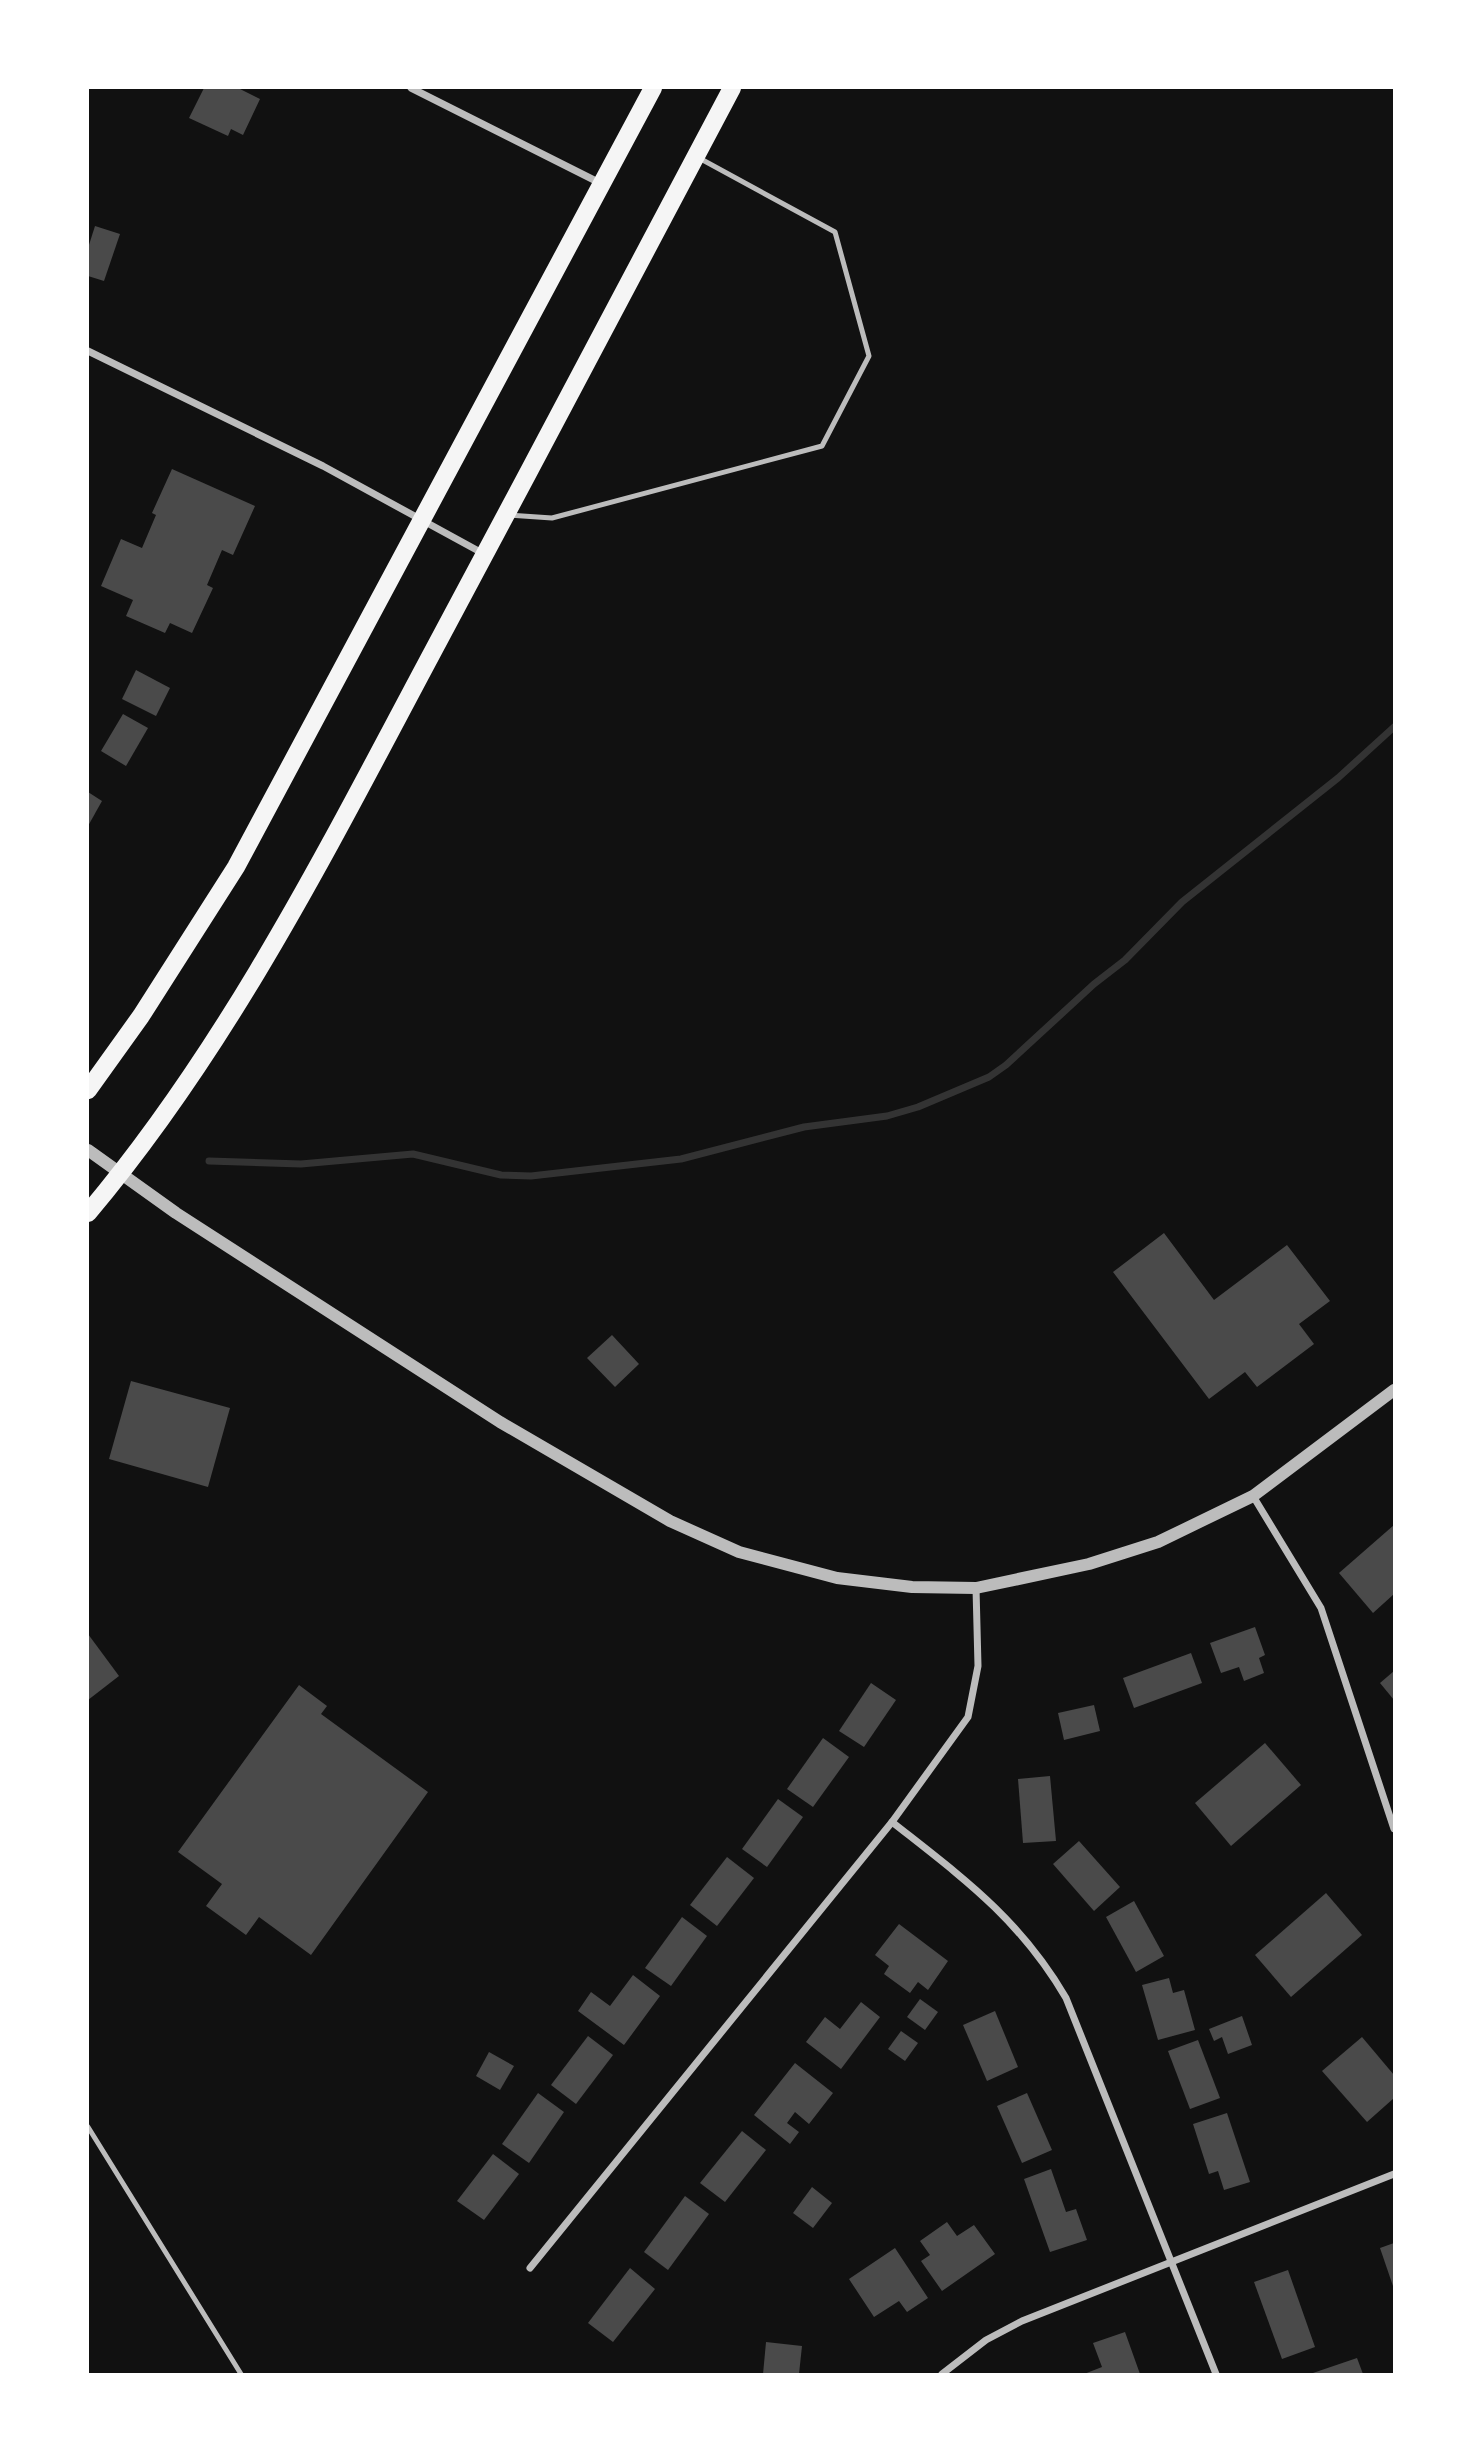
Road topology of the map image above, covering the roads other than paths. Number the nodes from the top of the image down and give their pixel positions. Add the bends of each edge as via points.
1 (411, 88) edge
2 (653, 88) edge
3 (732, 88) edge
4 (696, 156) junction
5 (601, 184) junction
6 (88, 351) edge
7 (505, 515) junction
8 (423, 521) junction
9 (485, 554) junction
10 (88, 1090) edge
11 (88, 1150) edge
12 (122, 1172) junction
13 (88, 1213) edge
14 (1395, 1390) edge
15 (1253, 1496) junction
16 (976, 1588) junction
17 (892, 1822) junction
18 (1395, 1829) edge
19 (88, 2127) edge
20 (1395, 2174) edge
21 (1172, 2264) junction
22 (530, 2268) dead end
23 (242, 2375) edge
24 (942, 2375) edge
25 (1216, 2375) edge

1 - 5 street
2 - 5 main road
3 - 4 main road
4 - 7 main road
4 - 7 lane via 835,232 869,356 822,446 552,517
5 - 8 main road
6 - 8 street via 323,466
7 - 9 main road
8 - 9 street
8 - 10 main road via 236,867
9 - 12 main road via 264,962
11 - 12 street
12 - 13 main road
12 - 16 street via 176,1213 500,1422 670,1521 739,1552 837,1578 912,1587
14 - 15 street
15 - 16 street via 1158,1542 1089,1564
15 - 18 street via 1321,1608
16 - 17 street via 978,1666 968,1717
17 - 21 street via 981,1892 1012,1921 1047,1965 1066,1998
17 - 22 street
19 - 23 lane
20 - 21 street
21 - 24 street via 1022,2321 986,2340
21 - 25 street

